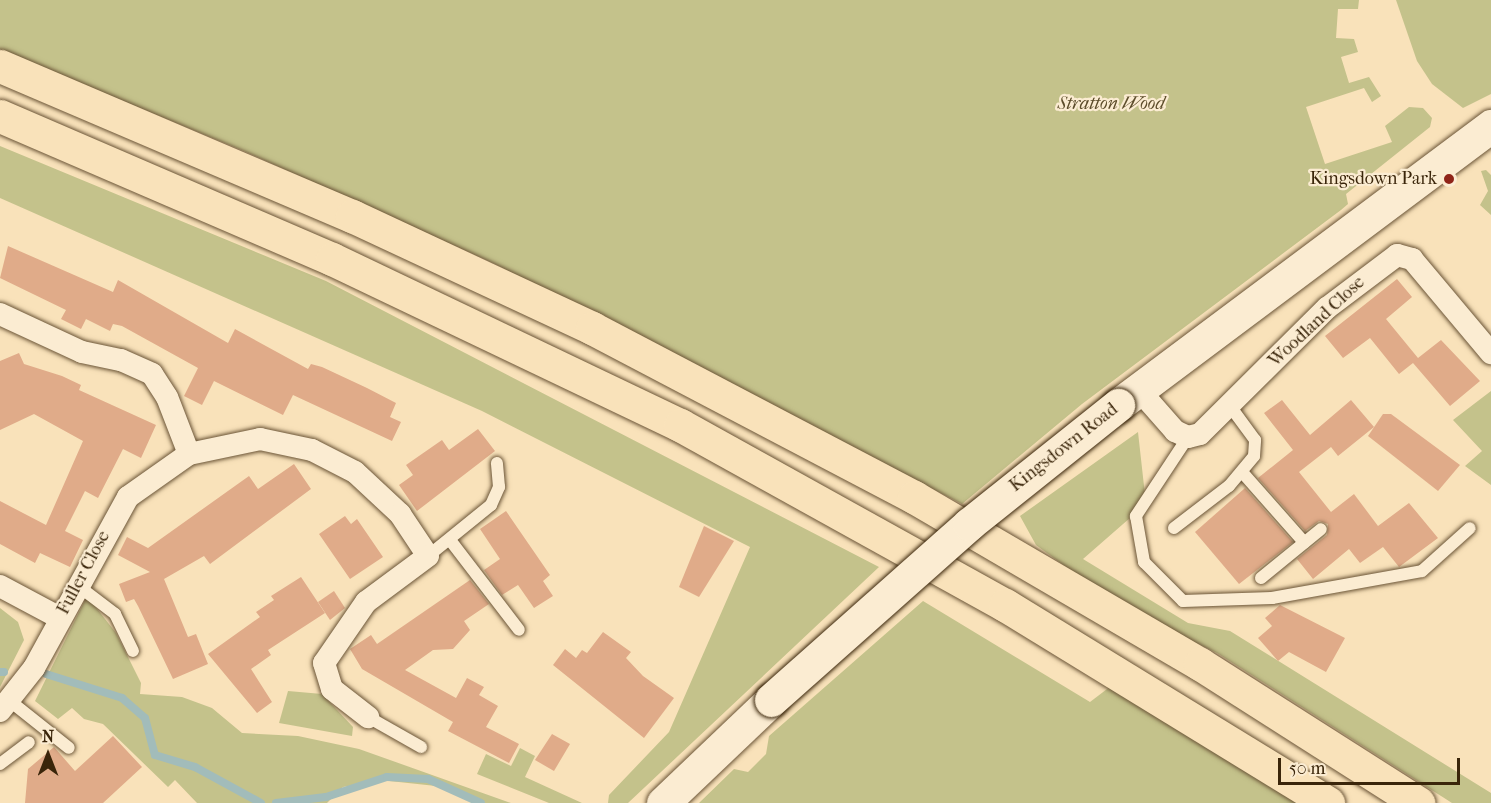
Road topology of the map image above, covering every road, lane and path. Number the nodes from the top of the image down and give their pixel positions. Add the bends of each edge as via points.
1 (0, 66) edge
2 (0, 116) edge
3 (1491, 126) edge
4 (0, 314) edge
5 (1491, 353) edge
6 (1129, 397) junction
7 (1230, 406) junction
8 (1188, 437) junction
9 (189, 454) junction
10 (497, 463) dead end
11 (1242, 472) junction
12 (1174, 528) dead end
13 (1470, 528) dead end
14 (1321, 529) dead end
15 (450, 540) junction
16 (1304, 542) junction
17 (428, 556) junction
18 (1262, 578) dead end
19 (77, 585) junction
20 (0, 586) edge
21 (60, 618) junction
22 (519, 630) dead end
23 (133, 651) dead end
24 (5, 706) edge
25 (368, 717) joint
26 (29, 742) dead end
27 (421, 747) dead end
28 (69, 748) dead end
29 (0, 764) edge
30 (663, 803) edge
31 (1328, 803) edge
32 (1418, 803) edge

1 - 32 highway via 352,216 603,334 914,497 1200,664
2 - 31 highway via 373,277 680,425 1046,629
3 - 6 main road, Kingsdown Road
4 - 9 street via 82,352 121,360 152,374 168,396
5 - 7 street, Woodland Close via 1412,259 1397,255 1327,308
6 - 8 street
6 - 30 main road, Kingsdown Road, bridge via 969,524 771,700
7 - 8 street, Woodland Close via 1200,434
7 - 11 lane via 1256,440 1254,456
8 - 13 lane via 1136,516 1144,562 1183,601 1272,598 1422,571
9 - 17 street, Fuller Close via 260,439 336,460 375,487
9 - 19 street, Fuller Close via 128,497
10 - 15 lane via 497,497
11 - 12 lane
11 - 16 lane
14 - 16 lane
15 - 17 lane
15 - 22 lane
16 - 18 lane
17 - 25 street via 366,602 324,663 332,688
19 - 21 street, Fuller Close
19 - 23 lane via 115,614
20 - 21 street
21 - 24 street, Fuller Close
24 - 28 lane
25 - 27 lane
26 - 29 lane

